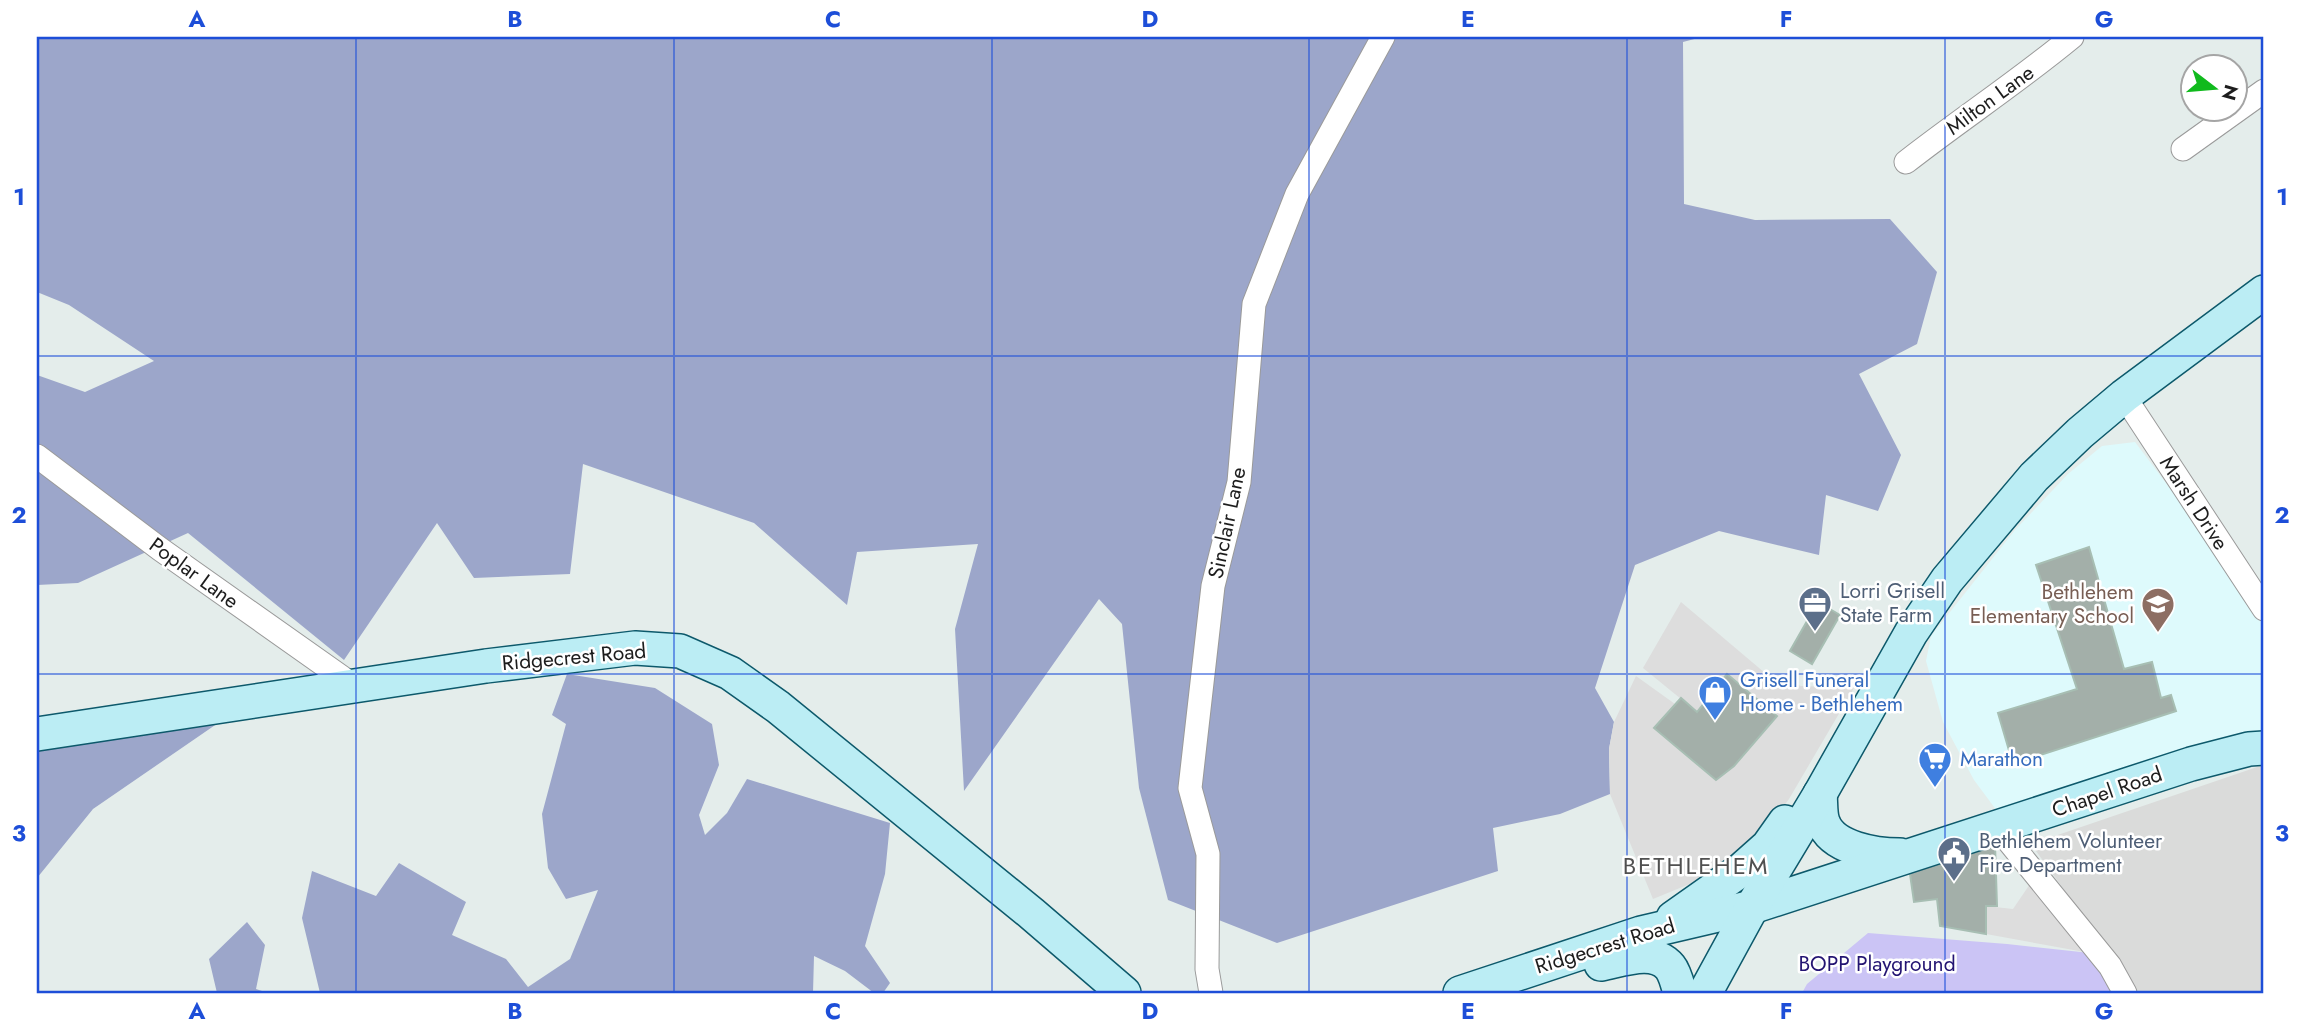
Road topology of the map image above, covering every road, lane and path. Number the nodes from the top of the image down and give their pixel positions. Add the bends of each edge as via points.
1 (1383, 37) edge
2 (2073, 37) edge
3 (2264, 91) edge
4 (2183, 149) dead end
5 (1906, 162) dead end
6 (2264, 292) edge
7 (2124, 397) junction
8 (37, 456) edge
9 (2264, 609) edge
10 (354, 686) junction
11 (1879, 688) junction
12 (37, 734) edge
13 (2264, 748) edge
14 (1820, 794) junction
15 (1998, 828) junction
16 (1913, 855) junction
17 (1752, 907) junction
18 (1660, 928) junction
19 (1499, 979) junction
20 (1124, 993) edge
21 (1211, 993) edge
22 (1460, 993) edge
23 (1680, 993) edge
24 (1704, 993) edge
25 (2125, 993) edge

1 - 21 street, Sinclair Lane via 1297,194 1254,304 1239,482 1213,586 1190,788 1208,854
2 - 5 street, Milton Lane
3 - 4 street
6 - 7 main road
7 - 9 street, Marsh Drive
7 - 11 main road via 2034,477 1973,549 1918,622
8 - 10 street, Poplar Lane
10 - 12 main road, Ridgecrest Road
10 - 20 main road, Ridgecrest Road via 635,648 680,651 730,673 778,707
11 - 14 main road
11 - 18 main road via 1833,746 1769,846
13 - 15 main road, Chapel Road via 2191,764
14 - 16 main road via 1823,823 1832,835 1875,855
14 - 17 main road
15 - 16 main road, Chapel Road
15 - 25 street via 2110,966
16 - 17 main road, Chapel Road
17 - 18 main road, Ridgecrest Road
17 - 24 main road
18 - 19 main road, Ridgecrest Road
19 - 22 main road, Ridgecrest Road
19 - 23 main road via 1525,982 1644,956 1671,968

